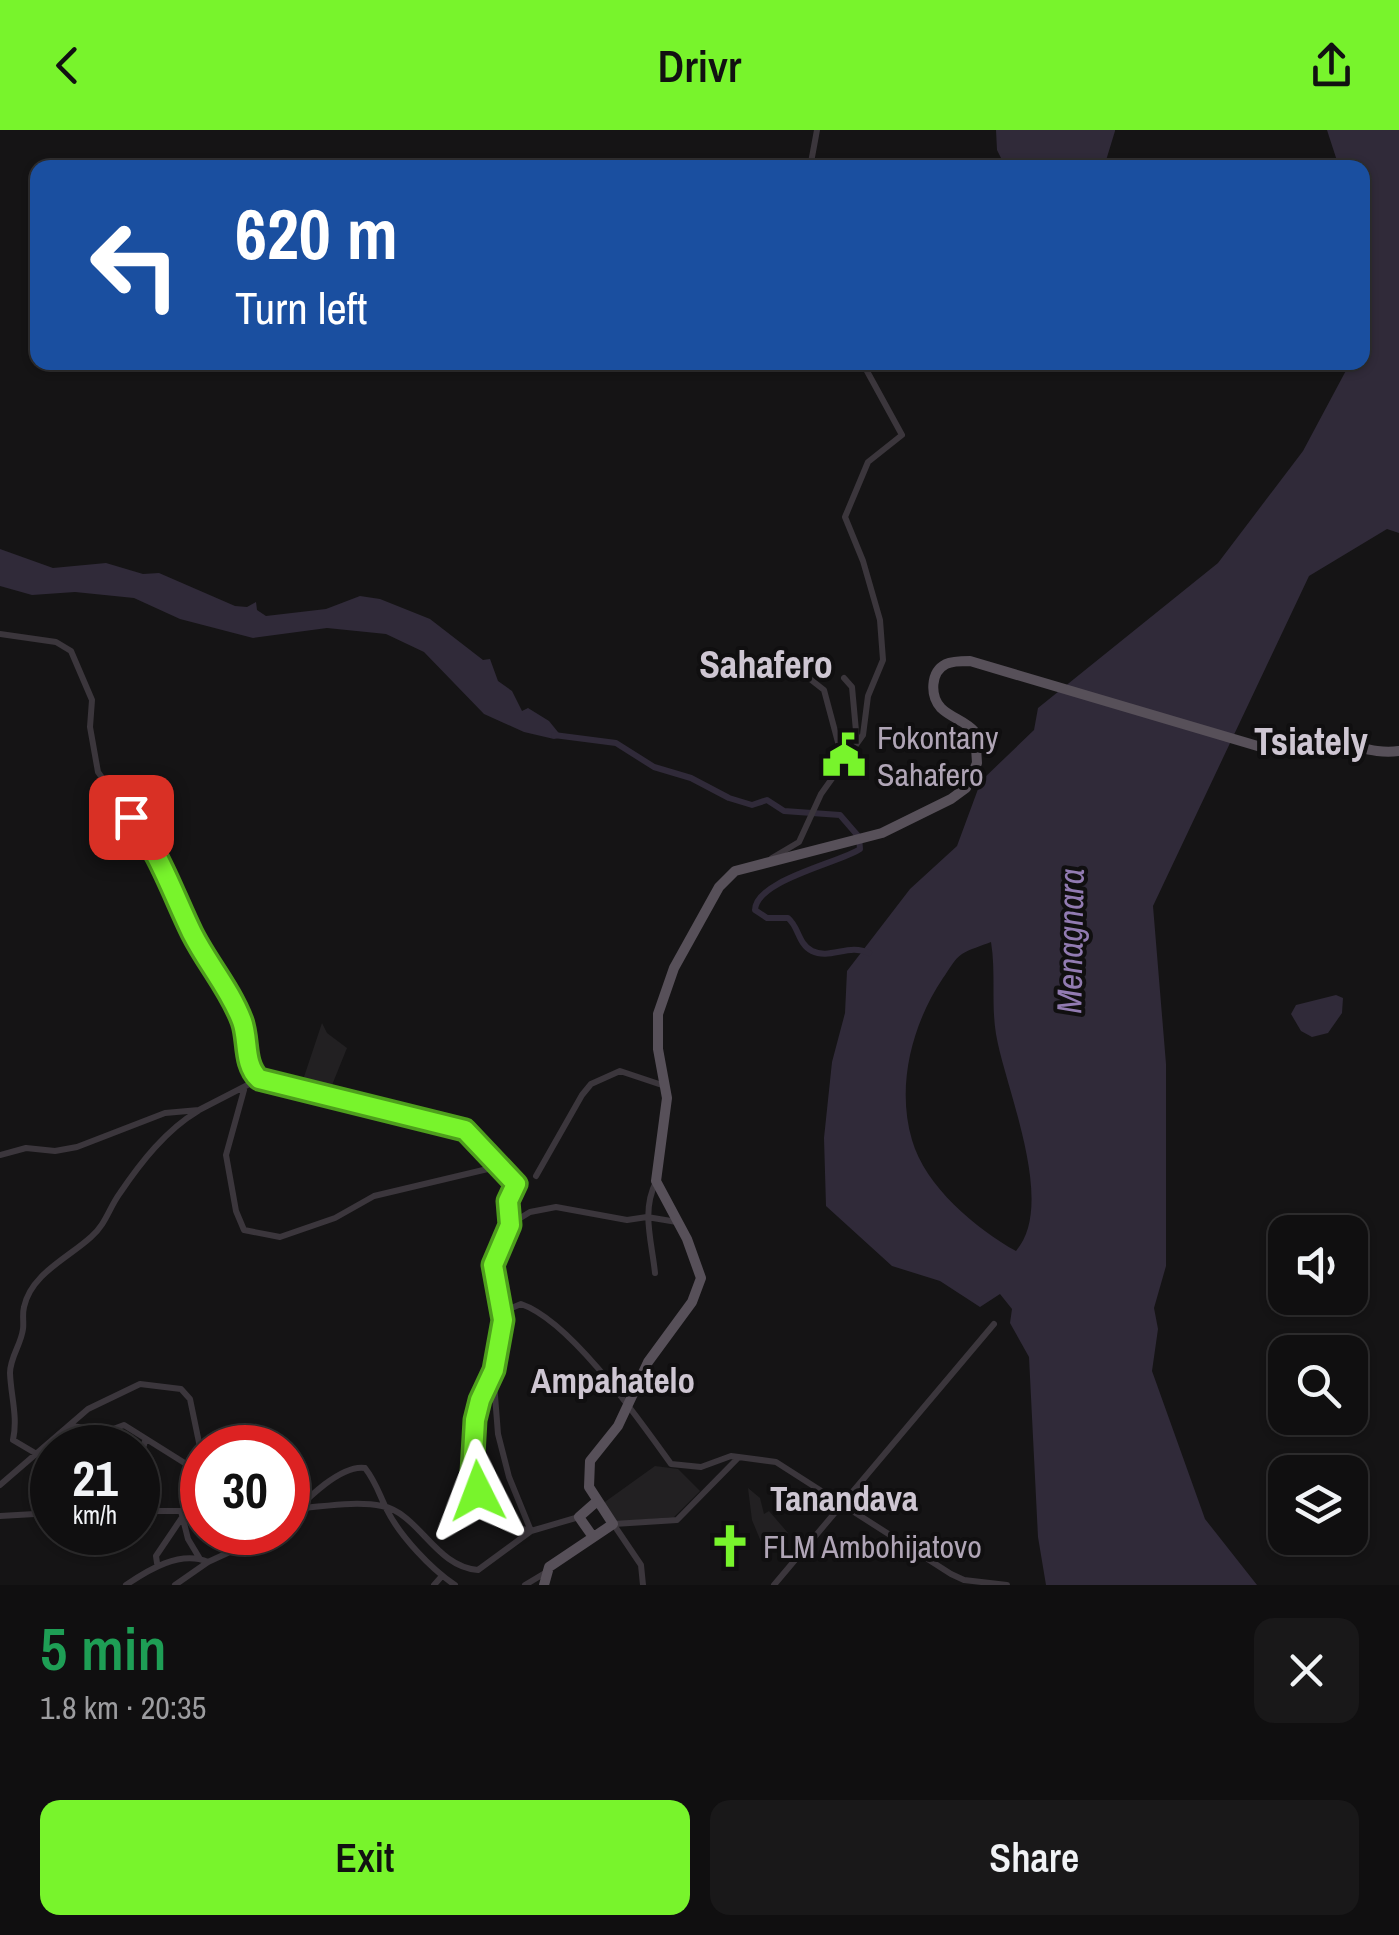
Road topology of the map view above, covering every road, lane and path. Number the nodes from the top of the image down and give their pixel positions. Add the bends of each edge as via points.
1 (817, 130) edge
2 (811, 160) edge
3 (866, 370) edge
4 (0, 634) edge
5 (781, 670) dead end
6 (844, 678) dead end
7 (857, 742) junction
8 (1399, 751) edge
9 (843, 762) junction
10 (767, 860) junction
11 (259, 1079) junction
12 (666, 1086) junction
13 (242, 1087) junction
14 (199, 1110) junction
15 (0, 1156) edge
16 (497, 1167) junction
17 (656, 1171) junction
18 (536, 1176) dead end
19 (647, 1218) junction
20 (679, 1222) junction
21 (510, 1225) junction
22 (655, 1273) dead end
23 (502, 1312) junction
24 (994, 1324) dead end
25 (494, 1370) junction
26 (630, 1406) junction
27 (71, 1425) edge
28 (196, 1425) edge
29 (30, 1450) edge
30 (30, 1458) edge
31 (738, 1458) junction
32 (0, 1485) edge
33 (310, 1496) edge
34 (596, 1502) junction
35 (843, 1502) junction
36 (385, 1507) junction
37 (310, 1508) edge
38 (30, 1514) edge
39 (0, 1516) edge
40 (180, 1517) edge
41 (579, 1517) junction
42 (613, 1524) junction
43 (531, 1531) junction
44 (593, 1537) junction
45 (201, 1555) edge
46 (216, 1555) edge
47 (204, 1560) junction
48 (157, 1563) junction
49 (442, 1576) junction
50 (545, 1579) edge
51 (126, 1585) edge
52 (175, 1585) edge
53 (434, 1585) edge
54 (456, 1585) edge
55 (525, 1585) edge
56 (643, 1585) edge
57 (774, 1585) edge
58 (1006, 1585) edge

1 - 2 street
3 - 7 street via 902,435 868,462 846,514 884,646
4 - 11 street via 56,642 71,651 92,700 98,772 149,842 234,1004
5 - 9 street via 824,690
6 - 7 street via 852,687
7 - 9 street
8 - 10 main road via 1321,741 1276,748 970,660 948,662 933,684 941,708 975,732 976,763 966,788 868,838
9 - 10 street via 799,842
10 - 12 main road via 735,871 718,888 666,984 657,1025
11 - 13 street
11 - 16 street via 465,1130
12 - 17 main road
12 - 18 street via 620,1070 592,1084
13 - 14 street
13 - 16 street via 226,1155 244,1230 280,1238 374,1196
14 - 15 street via 164,1112 76,1147
14 - 29 street via 154,1150 117,1196 103,1226 28,1295 10,1368 17,1418 12,1440
16 - 21 street via 518,1188 508,1201
17 - 19 street
17 - 20 main road
19 - 20 street
19 - 21 street via 556,1208 530,1212
19 - 22 street
20 - 26 main road via 701,1284 648,1362
21 - 23 street via 493,1265
23 - 25 street
23 - 26 street via 521,1304 540,1314
24 - 35 street
25 - 43 street via 498,1434
25 - 43 street via 475,1420 475,1502 504,1524
26 - 31 street via 671,1464 701,1467
26 - 34 main road via 590,1461 588,1482
27 - 28 street via 130,1386 181,1389
30 - 32 street
31 - 35 street via 781,1464
31 - 42 street via 677,1520
33 - 36 street via 356,1466 377,1482
34 - 41 main road
34 - 42 main road
35 - 57 street
35 - 58 street via 950,1574
36 - 37 street
36 - 43 street via 464,1569 484,1568
36 - 49 street
38 - 39 street
40 - 48 street
41 - 43 street
41 - 44 main road
42 - 44 main road
42 - 56 street via 641,1565
44 - 50 main road
45 - 47 street
46 - 47 street
47 - 48 street
47 - 52 street
48 - 51 street
49 - 53 street
49 - 54 street
50 - 55 street

